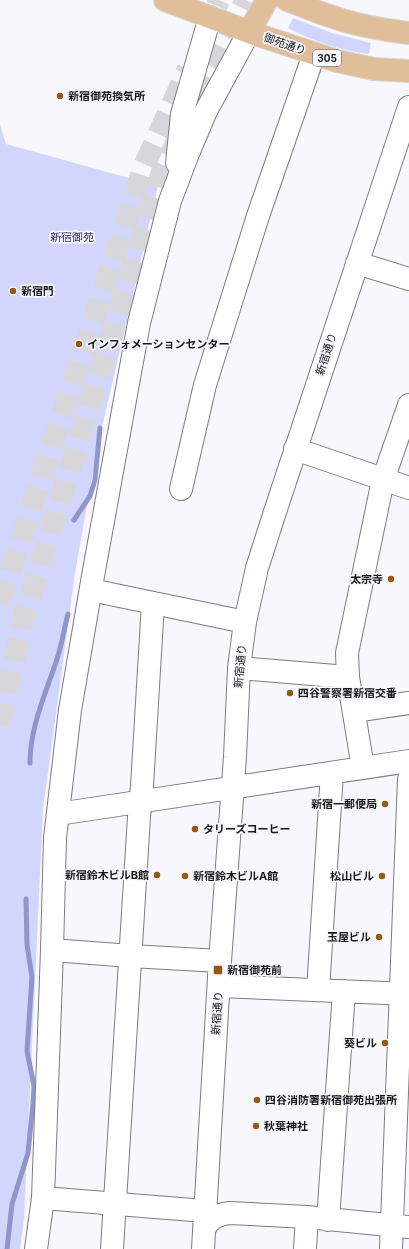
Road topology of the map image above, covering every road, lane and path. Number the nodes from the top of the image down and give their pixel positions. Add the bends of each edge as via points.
1 (165, 0) edge
2 (268, 0) edge
3 (287, 0) edge
4 (211, 9) edge
5 (249, 32) junction
6 (409, 33) edge
7 (314, 54) junction
8 (409, 71) edge
9 (186, 100) junction
10 (409, 107) edge
11 (206, 111) junction
12 (405, 130) edge
13 (174, 190) junction
14 (357, 263) junction
15 (409, 279) edge
16 (409, 405) edge
17 (295, 449) junction
18 (383, 480) junction
19 (409, 488) edge
20 (181, 489) dead end
21 (90, 590) junction
22 (153, 603) junction
23 (244, 622) junction
24 (239, 668) junction
25 (348, 677) junction
26 (409, 703) edge
27 (354, 711) junction
28 (409, 761) edge
29 (363, 768) junction
30 (332, 773) junction
31 (409, 779) edge
32 (233, 788) junction
33 (140, 802) junction
34 (58, 814) junction
35 (407, 908) edge
36 (52, 950) junction
37 (131, 956) junction
38 (220, 961) junction
39 (219, 986) junction
40 (318, 990) junction
41 (344, 991) junction
42 (405, 994) edge
43 (43, 1198) junction
44 (115, 1204) junction
45 (307, 1217) junction
46 (328, 1220) junction
47 (401, 1226) edge
48 (204, 1230) edge
49 (36, 1249) edge
50 (112, 1249) edge
51 (305, 1249) edge
52 (391, 1249) edge

1 - 4 main road, 305
2 - 5 main road
3 - 6 main road via 336,18 384,30
4 - 5 main road, 御苑通り / 305
4 - 9 street
5 - 7 main road, 御苑通り / 305
5 - 11 street
7 - 8 main road, 御苑通り / 305 via 374,69
7 - 20 street via 258,216 205,385
9 - 11 street via 186,105 195,113 201,114
9 - 13 street via 178,142
10 - 12 street, 新宿通り
11 - 13 street
12 - 14 street, 新宿通り
13 - 21 street via 138,323
14 - 15 street
14 - 17 street, 新宿通り
16 - 18 street
17 - 18 street
17 - 23 street, 新宿通り via 257,568
18 - 19 street
18 - 25 street via 347,653
21 - 22 street
21 - 34 street via 70,710
22 - 23 street
22 - 33 street
23 - 24 street, 新宿通り
24 - 25 street
24 - 32 street, 新宿通り
25 - 27 street
26 - 27 street
27 - 29 street
28 - 29 street
29 - 30 street
30 - 32 street
30 - 40 street
31 - 35 street
32 - 33 street
32 - 38 street, 新宿通り
33 - 34 street
33 - 37 street
34 - 36 street
35 - 42 street
36 - 37 street
36 - 43 street
37 - 38 street
37 - 44 street
38 - 39 street, 新宿通り
39 - 40 street
39 - 48 street, 新宿通り
40 - 41 street
41 - 42 street
41 - 46 street
42 - 47 street
43 - 44 street
43 - 49 street
44 - 48 street
44 - 50 street
45 - 46 street
45 - 48 street via 222,1213 211,1219
45 - 51 street
46 - 47 street
47 - 52 street

